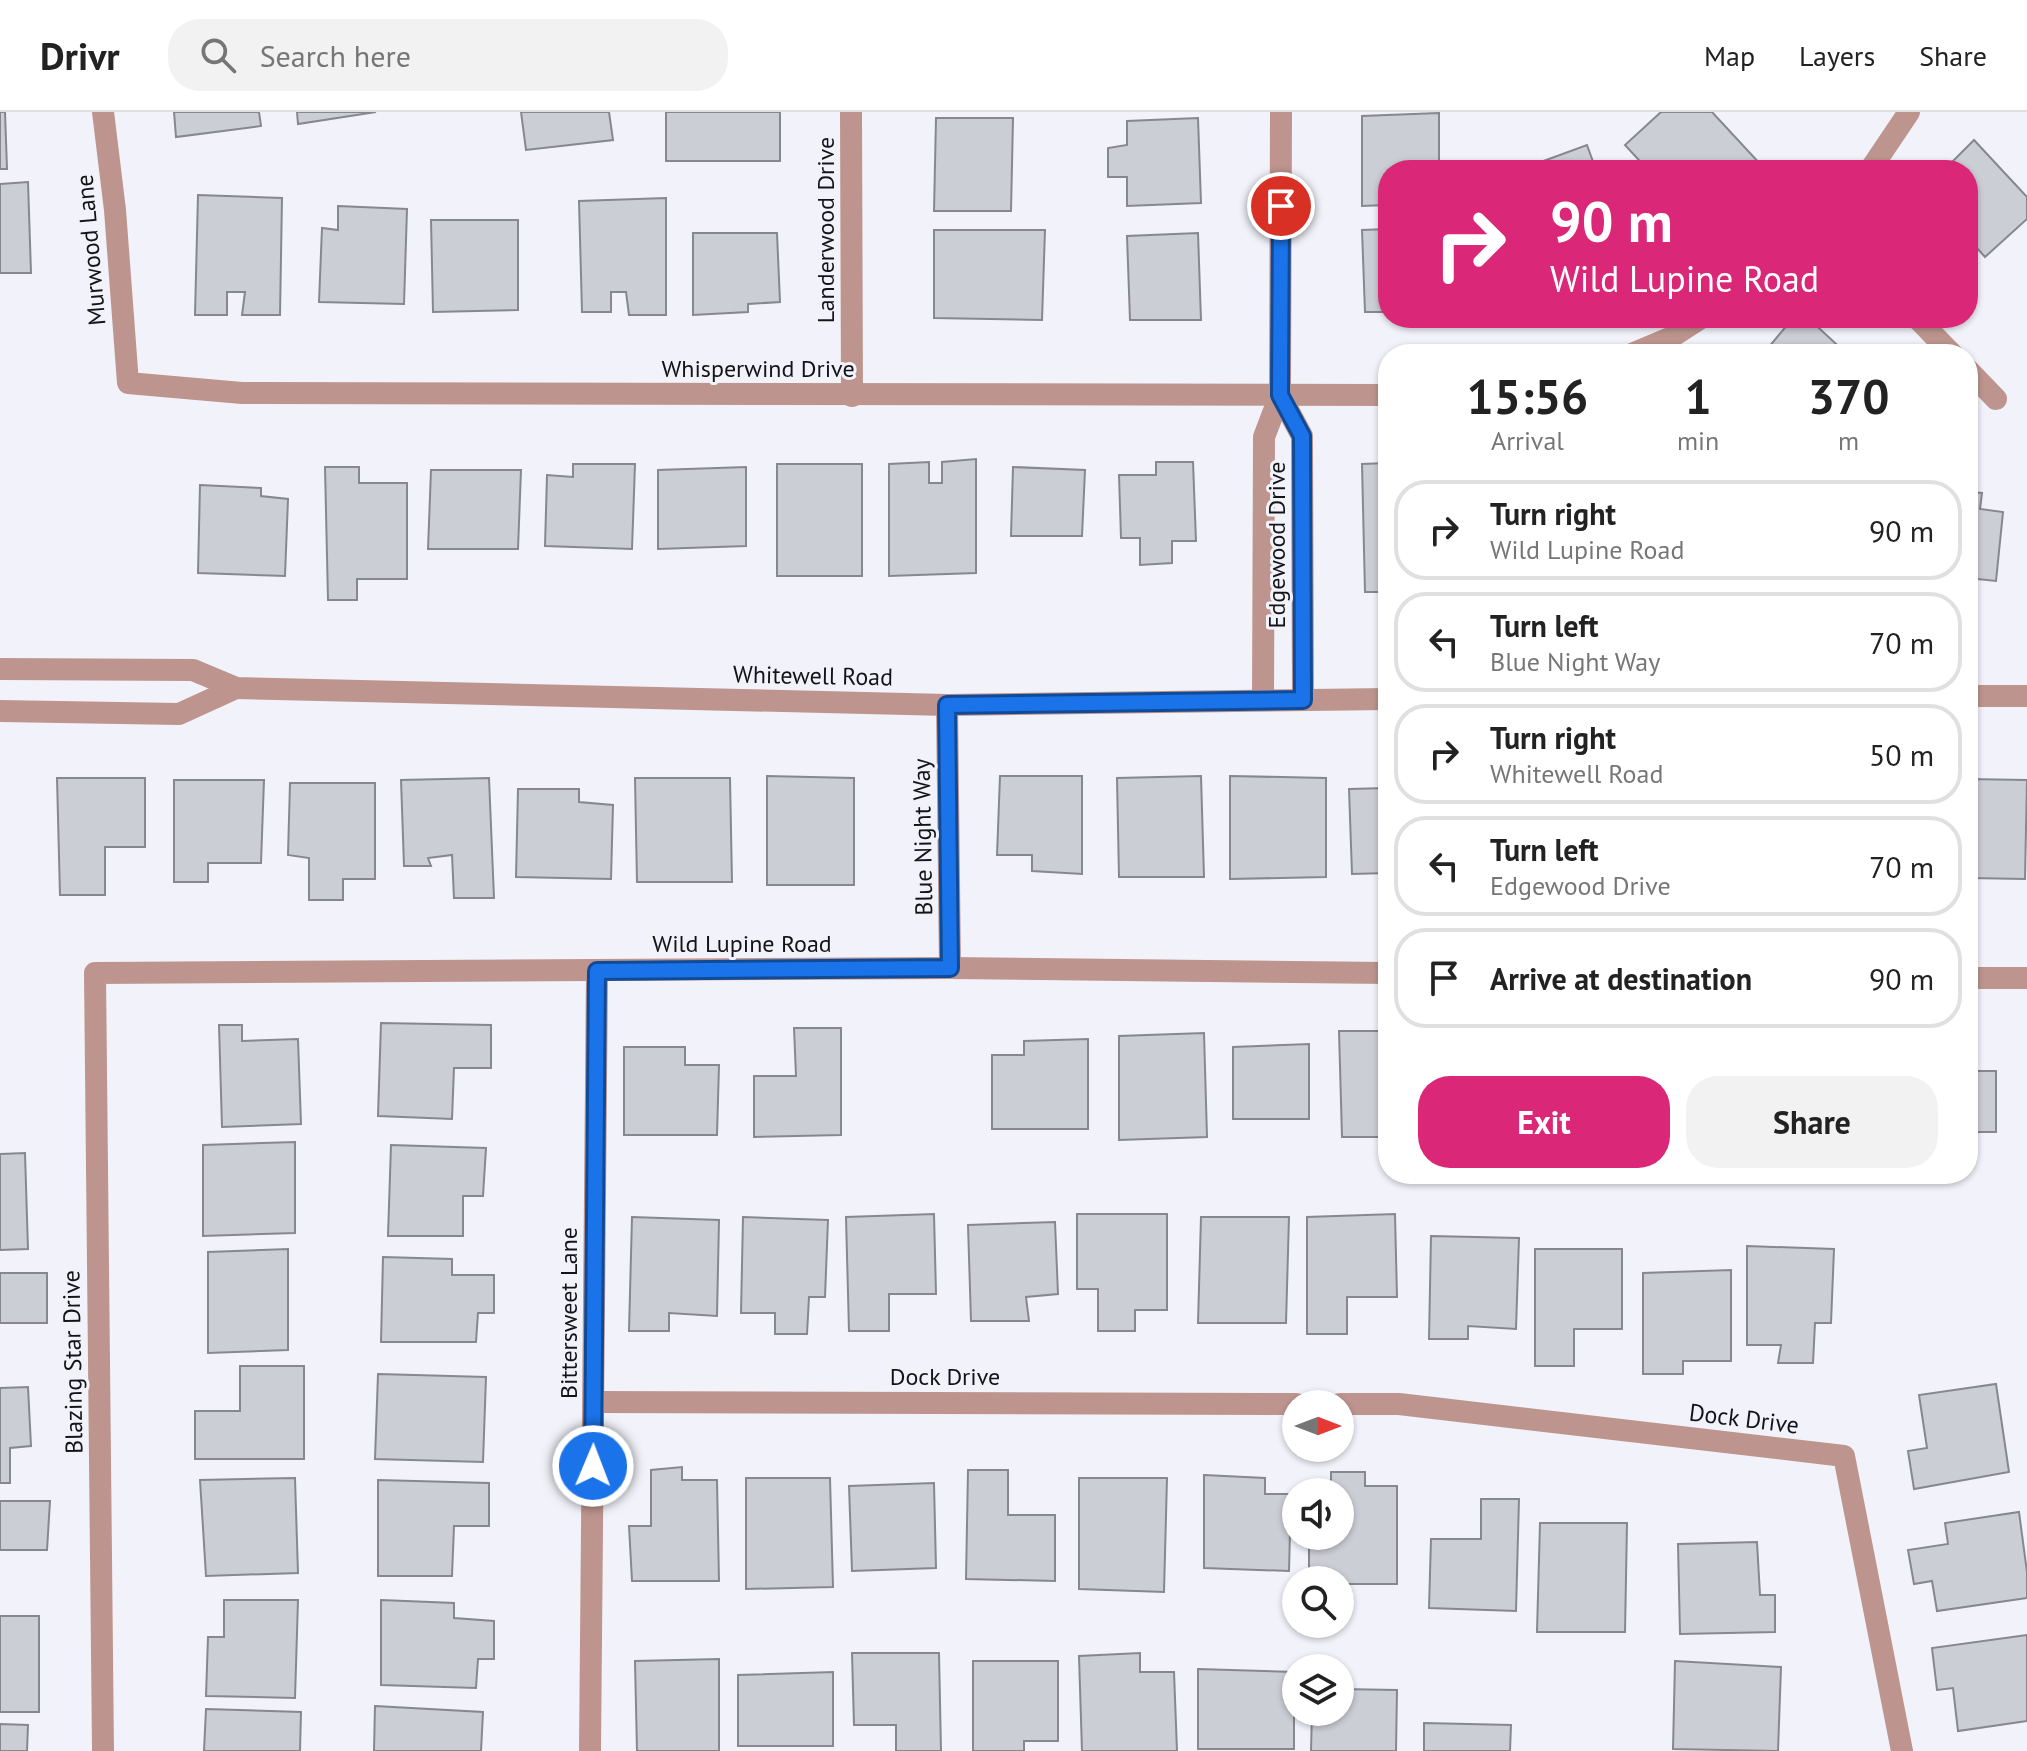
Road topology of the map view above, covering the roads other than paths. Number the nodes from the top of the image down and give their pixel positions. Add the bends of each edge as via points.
1 (103, 112) edge
2 (851, 112) edge
3 (1281, 112) edge
4 (1909, 112) edge
5 (1877, 160) edge
6 (1686, 328) edge
7 (1927, 328) edge
8 (1656, 344) edge
9 (1942, 344) edge
10 (1978, 380) edge
11 (128, 383) joint
12 (1280, 395) junction
13 (1378, 395) edge
14 (852, 396) junction
15 (1996, 399) dead end
16 (0, 669) edge
17 (236, 688) junction
18 (1978, 696) edge
19 (2027, 696) edge
20 (1378, 699) edge
21 (1263, 700) junction
22 (1303, 700) junction
23 (947, 705) junction
24 (0, 711) edge
25 (950, 968) junction
26 (597, 971) junction
27 (95, 973) joint
28 (1378, 973) edge
29 (1978, 978) edge
30 (2027, 978) edge
31 (594, 1402) junction
32 (1282, 1404) edge
33 (1354, 1404) edge
34 (103, 1751) edge
35 (590, 1751) edge
36 (1902, 1751) edge

1 - 11 street, Murwood Lane
2 - 14 street, Landerwood Drive
3 - 12 street, Edgewood Drive
4 - 5 street
6 - 8 street
7 - 9 street
10 - 15 street
11 - 14 street, Whisperwind Drive via 242,393
12 - 13 street, Whisperwind Drive
12 - 14 street, Whisperwind Drive
12 - 21 street, Edgewood Drive via 1264,437
12 - 22 street, Edgewood Drive via 1302,436
16 - 17 street, Whitewell Road via 193,670
17 - 23 street, Whitewell Road
17 - 24 street, Whitewell Road via 179,714
18 - 19 street
20 - 22 street, Whitewell Road
21 - 22 street, Whitewell Road
21 - 23 street, Whitewell Road
23 - 25 street, Blue Night Way
25 - 26 street, Wild Lupine Road
25 - 28 street, Wild Lupine Road
26 - 27 street, Wild Lupine Road
26 - 31 street, Bittersweet Lane
27 - 34 street, Blazing Star Drive
29 - 30 street
31 - 32 street, Dock Drive
31 - 35 street, Bittersweet Lane
33 - 36 street, Dock Drive via 1399,1404 1844,1456

